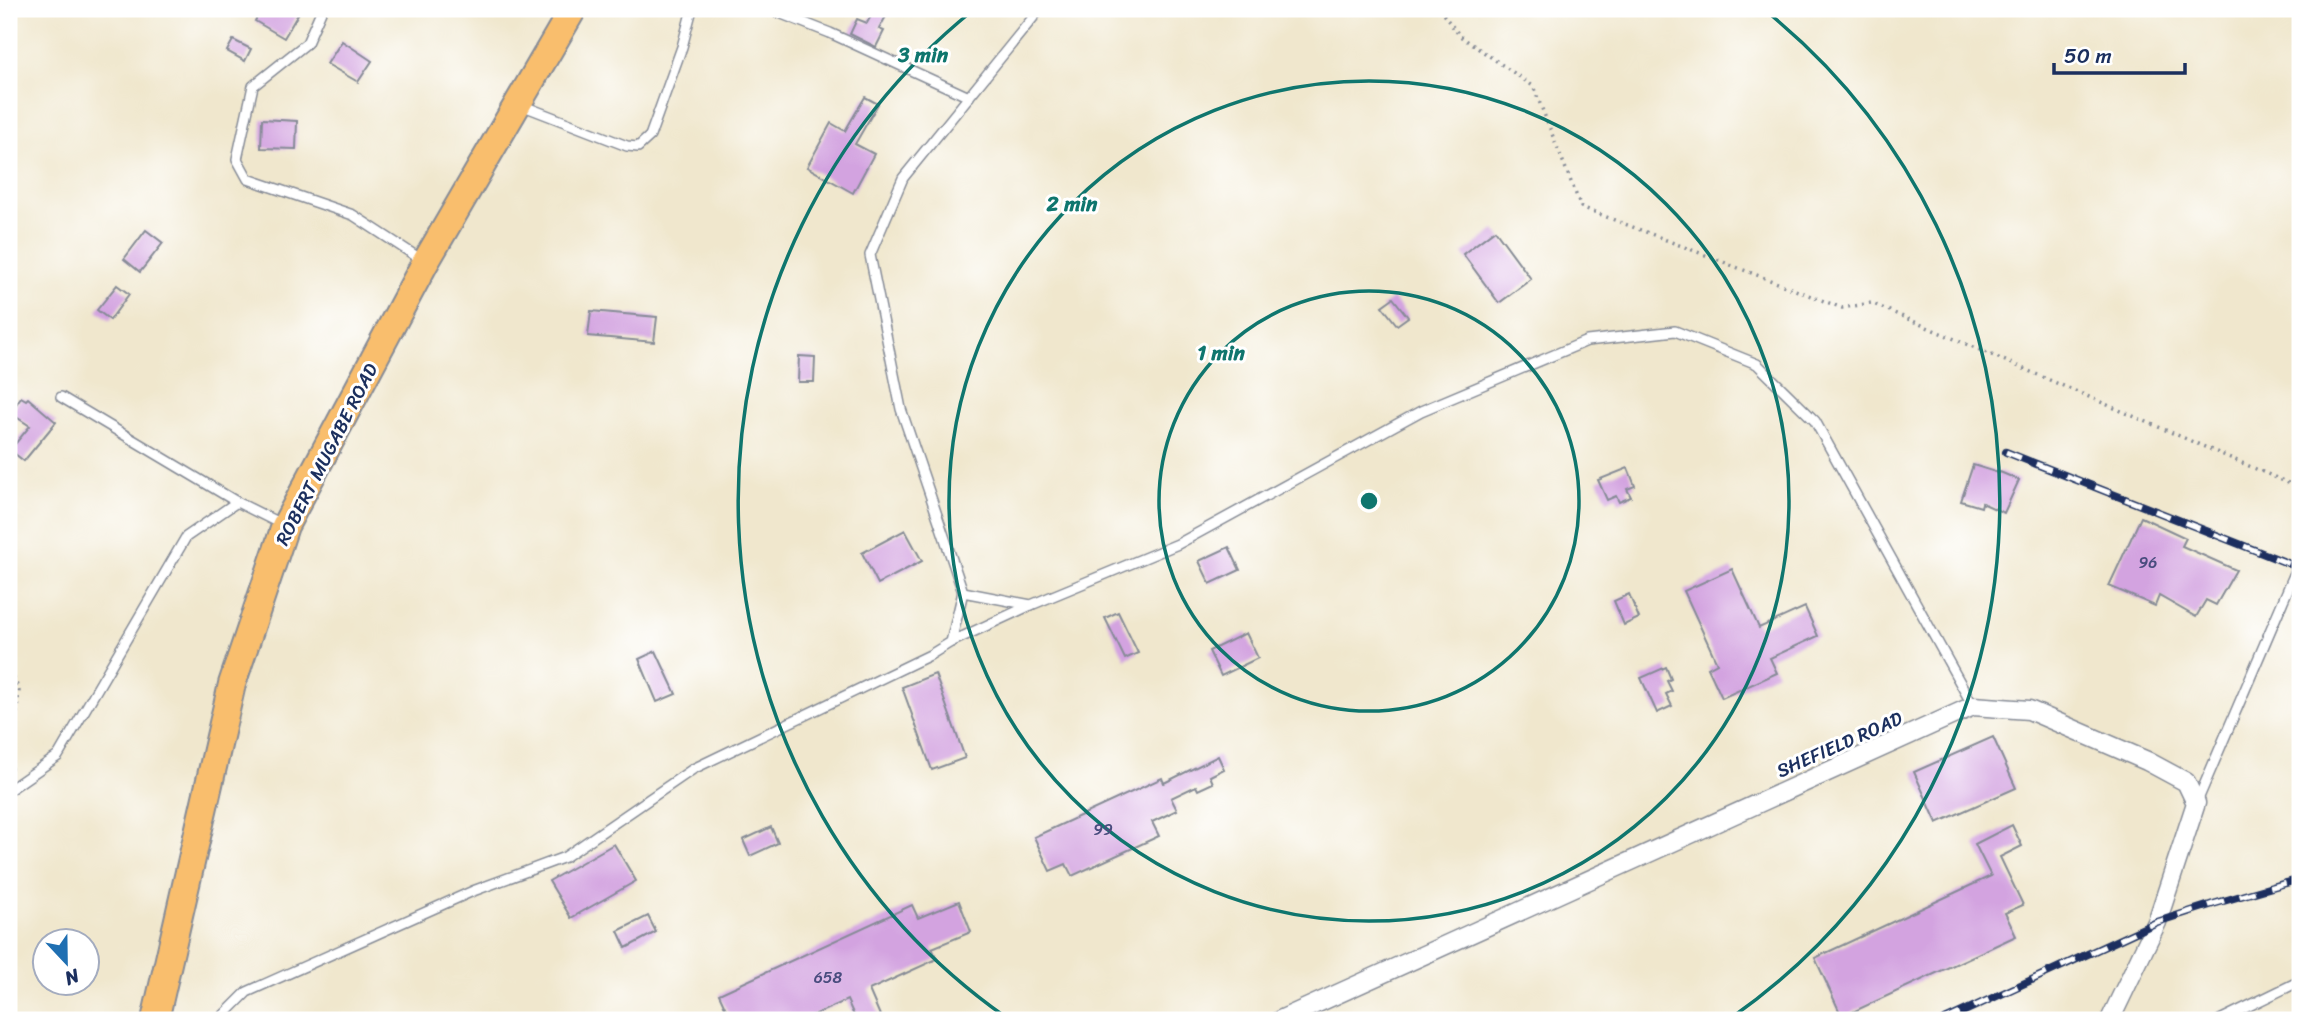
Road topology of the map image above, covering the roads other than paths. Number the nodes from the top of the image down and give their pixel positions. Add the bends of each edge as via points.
1 (322, 9) edge
2 (573, 9) edge
3 (692, 9) edge
4 (769, 9) edge
5 (1040, 9) edge
6 (969, 97) junction
7 (519, 104) junction
8 (425, 262) junction
9 (61, 397) dead end
10 (237, 502) junction
11 (285, 526) junction
12 (2300, 561) edge
13 (963, 592) junction
14 (1031, 605) junction
15 (951, 642) junction
16 (1973, 706) junction
17 (9, 790) edge
18 (2196, 803) junction
19 (2300, 981) edge
20 (155, 1020) edge
21 (219, 1020) edge
22 (1280, 1020) edge
23 (2110, 1020) edge
24 (2220, 1020) edge

1 - 8 lane via 307,43 253,86 237,159 248,179 353,215
2 - 7 main road, ROBERT MUGABE ROAD
3 - 7 lane via 649,136 638,147
4 - 6 lane
5 - 6 lane
6 - 13 lane via 903,178 870,255 901,409
7 - 8 main road, ROBERT MUGABE ROAD
8 - 11 main road, ROBERT MUGABE ROAD
9 - 10 lane
10 - 11 lane
10 - 17 lane via 186,537 58,756
11 - 20 main road, ROBERT MUGABE ROAD via 232,684
12 - 18 lane
13 - 14 lane
13 - 15 lane
14 - 15 lane
14 - 16 lane via 1178,544 1421,411 1587,341 1675,331 1757,364 1815,421
15 - 21 lane via 693,769 565,857 473,891 247,992
16 - 18 street, SHEFIELD ROAD via 2029,710 2147,761 2186,782
16 - 22 street, SHEFIELD ROAD
18 - 23 street via 2157,922
19 - 24 lane

